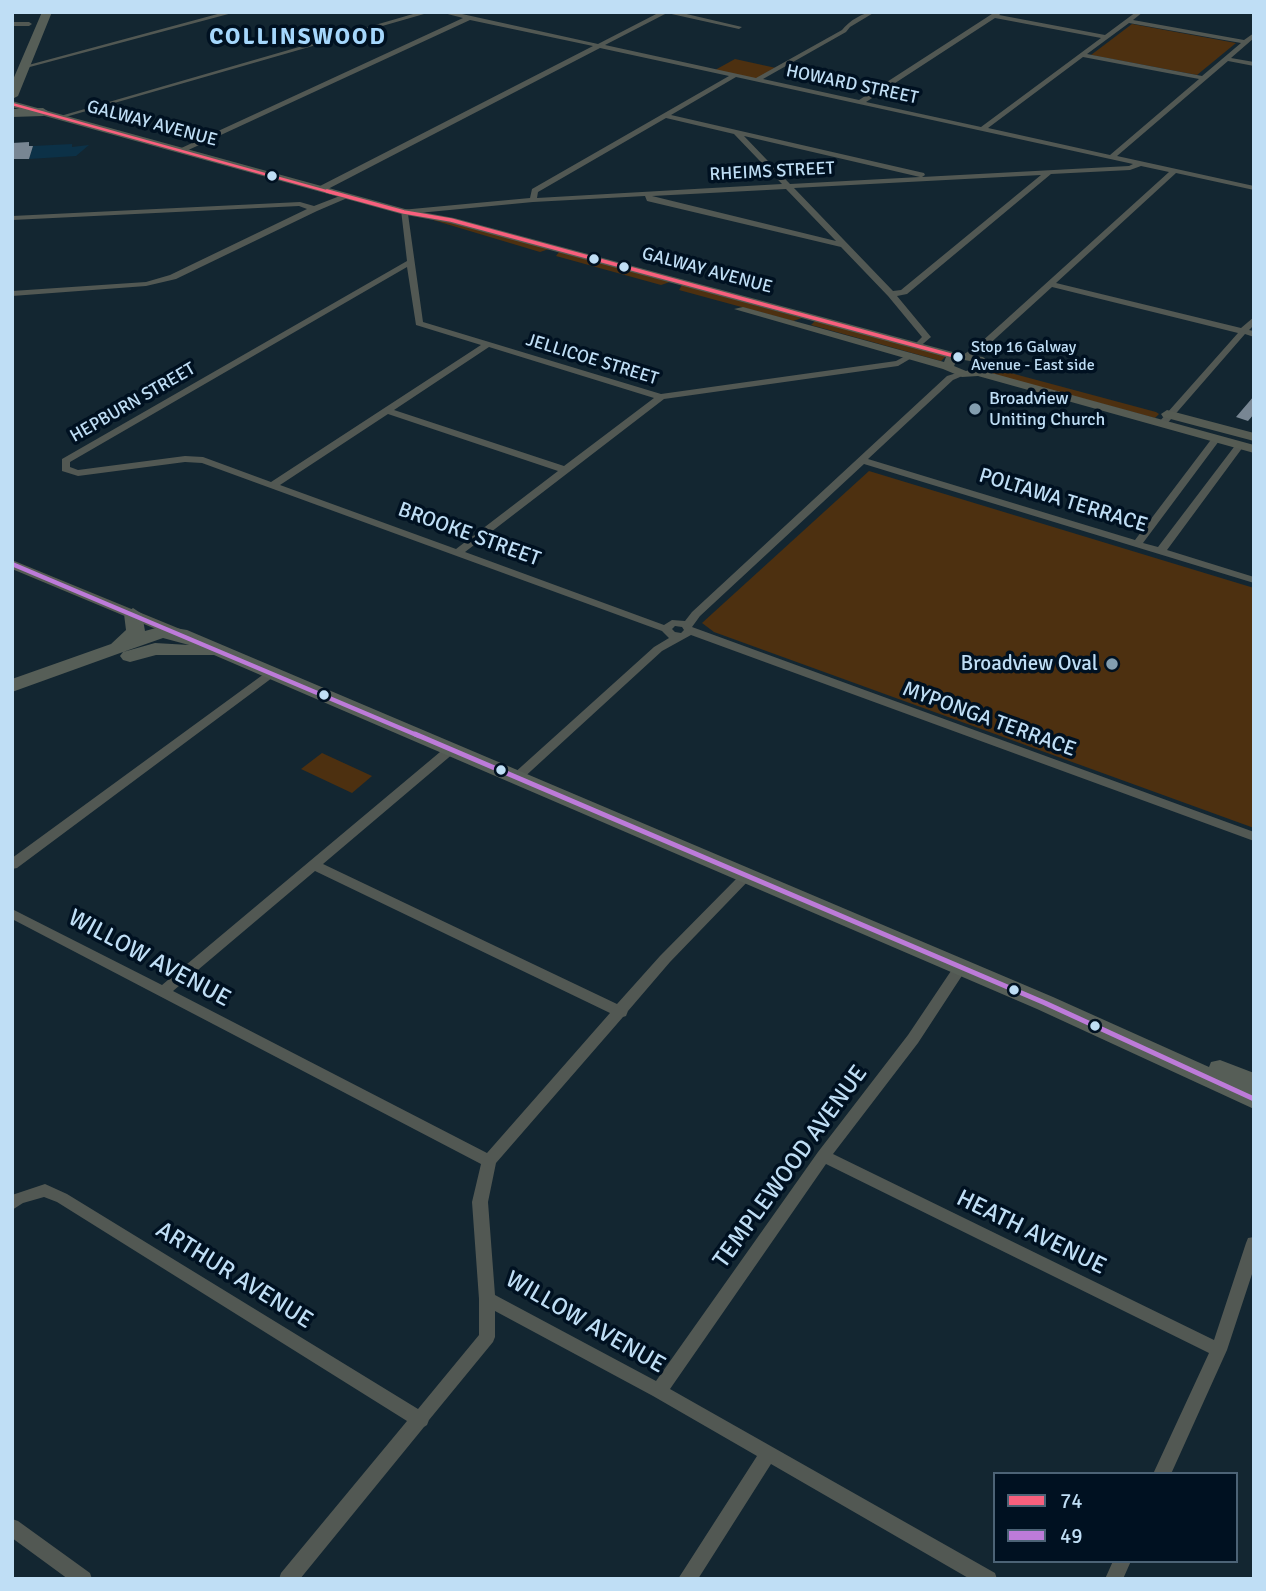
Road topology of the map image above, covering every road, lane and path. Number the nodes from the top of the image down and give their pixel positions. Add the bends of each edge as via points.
1 (34, 12) edge
2 (233, 12) edge
3 (428, 12) edge
4 (443, 12) edge
5 (667, 12) edge
6 (872, 12) edge
7 (1140, 12) edge
8 (997, 14) edge
9 (45, 18) edge
10 (468, 18) junction
11 (1128, 21) junction
12 (12, 24) edge
13 (29, 24) junction
14 (739, 27) dead end
15 (1254, 35) edge
16 (1107, 37) junction
17 (1245, 42) junction
18 (600, 46) junction
19 (16, 53) dead end
20 (1082, 55) junction
21 (1227, 59) junction
22 (1254, 64) edge
23 (24, 67) junction
24 (735, 75) junction
25 (1202, 78) junction
26 (757, 80) junction
27 (12, 96) edge
28 (860, 102) junction
29 (12, 104) edge
30 (43, 112) junction
31 (12, 113) edge
32 (665, 116) junction
33 (60, 117) junction
34 (982, 129) junction
35 (736, 132) junction
36 (181, 150) junction
37 (1112, 157) junction
38 (1141, 163) junction
39 (1174, 171) junction
40 (1048, 173) junction
41 (925, 179) junction
42 (1254, 179) edge
43 (786, 187) junction
44 (1250, 187) edge
45 (321, 189) junction
46 (647, 194) junction
47 (348, 196) junction
48 (533, 200) junction
49 (314, 209) junction
50 (404, 212) junction
51 (13, 218) edge
52 (844, 246) junction
53 (410, 262) junction
54 (1051, 284) junction
55 (12, 294) edge
56 (891, 294) junction
57 (1254, 319) edge
58 (1243, 331) junction
59 (1254, 334) edge
60 (487, 345) junction
61 (914, 351) junction
62 (972, 362) junction
63 (949, 371) junction
64 (661, 397) junction
65 (388, 411) junction
66 (1166, 419) junction
67 (1254, 437) edge
68 (1216, 439) junction
69 (1240, 445) junction
70 (1254, 449) edge
71 (862, 460) junction
72 (565, 470) junction
73 (274, 484) junction
74 (1137, 544) junction
75 (1161, 551) junction
76 (458, 552) junction
77 (12, 564) edge
78 (1254, 580) edge
79 (133, 614) junction
80 (678, 630) junction
81 (180, 634) junction
82 (109, 650) junction
83 (224, 652) junction
84 (272, 673) junction
85 (12, 686) edge
86 (12, 697) edge
87 (450, 750) junction
88 (516, 778) junction
89 (1254, 837) edge
90 (12, 865) edge
91 (313, 865) junction
92 (746, 877) junction
93 (13, 911) edge
94 (960, 968) junction
95 (163, 992) junction
96 (1045, 1003) junction
97 (621, 1012) junction
98 (1254, 1083) edge
99 (1254, 1099) edge
100 (822, 1156) junction
101 (489, 1161) junction
102 (15, 1201) edge
103 (1254, 1243) edge
104 (486, 1298) junction
105 (1219, 1350) junction
106 (659, 1391) junction
107 (421, 1420) junction
108 (768, 1454) junction
109 (1163, 1472) edge
110 (12, 1527) edge
111 (1121, 1563) edge
112 (83, 1579) edge
113 (288, 1579) edge
114 (687, 1579) edge
115 (988, 1579) edge
116 (1114, 1579) edge

1 - 13 highway
2 - 23 street
3 - 33 street
4 - 10 street, HOWARD STREET
5 - 14 street
5 - 18 street
6 - 26 street
7 - 11 street
8 - 16 street
8 - 28 street
9 - 13 highway
9 - 23 highway
10 - 18 street, HOWARD STREET
10 - 36 street
11 - 16 street
11 - 17 street
12 - 13 street
13 - 19 highway
15 - 17 street
16 - 20 street
17 - 21 street
18 - 24 street, HOWARD STREET
18 - 45 street
20 - 25 street
20 - 34 street
21 - 22 street
21 - 25 street
23 - 27 highway
24 - 26 street, HOWARD STREET
24 - 32 street
25 - 37 street
26 - 28 street, HOWARD STREET
28 - 34 street, HOWARD STREET
29 - 30 street, GALWAY AVENUE
30 - 31 highway
30 - 33 street, GALWAY AVENUE
32 - 35 street
32 - 48 street via 535,191
33 - 36 street, GALWAY AVENUE
34 - 37 street, HOWARD STREET
35 - 41 street
35 - 43 street
36 - 45 street, GALWAY AVENUE
37 - 38 street, HOWARD STREET
38 - 39 street, HOWARD STREET
38 - 40 street, RHEIMS STREET via 1130,168
39 - 44 street, HOWARD STREET
39 - 54 street
40 - 41 street, RHEIMS STREET
40 - 56 street via 904,292
41 - 43 street, RHEIMS STREET
42 - 44 street
43 - 46 street, RHEIMS STREET
43 - 52 street
45 - 47 street, GALWAY AVENUE
46 - 48 street, RHEIMS STREET
46 - 52 street via 650,199
47 - 49 street
47 - 50 street, GALWAY AVENUE
48 - 50 street, RHEIMS STREET
49 - 51 street via 300,204
49 - 55 street via 173,278
50 - 53 street, JELLICOE STREET
50 - 61 street, GALWAY AVENUE via 439,217
52 - 56 street
53 - 60 street, JELLICOE STREET via 419,324
53 - 73 street, HEPBURN STREET via 65,461 65,469 78,473 203,460
54 - 58 street
54 - 62 street via 982,346
56 - 61 street via 927,337
57 - 58 street
58 - 59 street
58 - 66 street
60 - 64 street, JELLICOE STREET
60 - 65 street
61 - 62 street, GALWAY AVENUE
61 - 63 street, GALWAY AVENUE
61 - 64 street, JELLICOE STREET via 898,363
62 - 63 street, GALWAY AVENUE via 963,374
62 - 63 street via 948,361
62 - 66 street, GALWAY AVENUE
63 - 71 street
64 - 72 street
65 - 72 street
65 - 73 street
66 - 67 street, GALWAY AVENUE
66 - 68 street, GALWAY AVENUE
68 - 69 street, GALWAY AVENUE
68 - 74 street
69 - 70 street, GALWAY AVENUE
69 - 75 street
71 - 74 street, POLTAWA TERRACE
71 - 80 street
72 - 76 street
73 - 76 street, BROOKE STREET
74 - 75 street, POLTAWA TERRACE
75 - 78 street, POLTAWA TERRACE
76 - 80 street, BROOKE STREET
77 - 79 street
79 - 81 street
79 - 82 highway via 136,632
80 - 88 street
80 - 89 street, MYPONGA TERRACE
81 - 82 highway via 163,632
81 - 83 highway
82 - 85 highway
83 - 84 highway
83 - 86 highway via 155,649
84 - 87 highway
84 - 90 street
87 - 88 highway
87 - 91 street
88 - 92 highway
91 - 95 street
91 - 97 street
92 - 94 highway
92 - 97 street
93 - 95 street, WILLOW AVENUE
94 - 96 highway
94 - 100 street, TEMPLEWOOD AVENUE via 899,1059
95 - 101 street, WILLOW AVENUE
96 - 98 highway via 1119,1025
96 - 99 highway
97 - 101 street
100 - 105 street, HEATH AVENUE
100 - 106 street, TEMPLEWOOD AVENUE
101 - 104 street, WILLOW AVENUE via 480,1202
102 - 107 street, ARTHUR AVENUE via 45,1190 62,1198
103 - 105 street
104 - 106 street, WILLOW AVENUE
104 - 107 street via 487,1338
105 - 109 street
106 - 108 street, WILLOW AVENUE
107 - 113 street
108 - 114 street
108 - 115 street, WILLOW AVENUE
110 - 112 street
111 - 116 street

